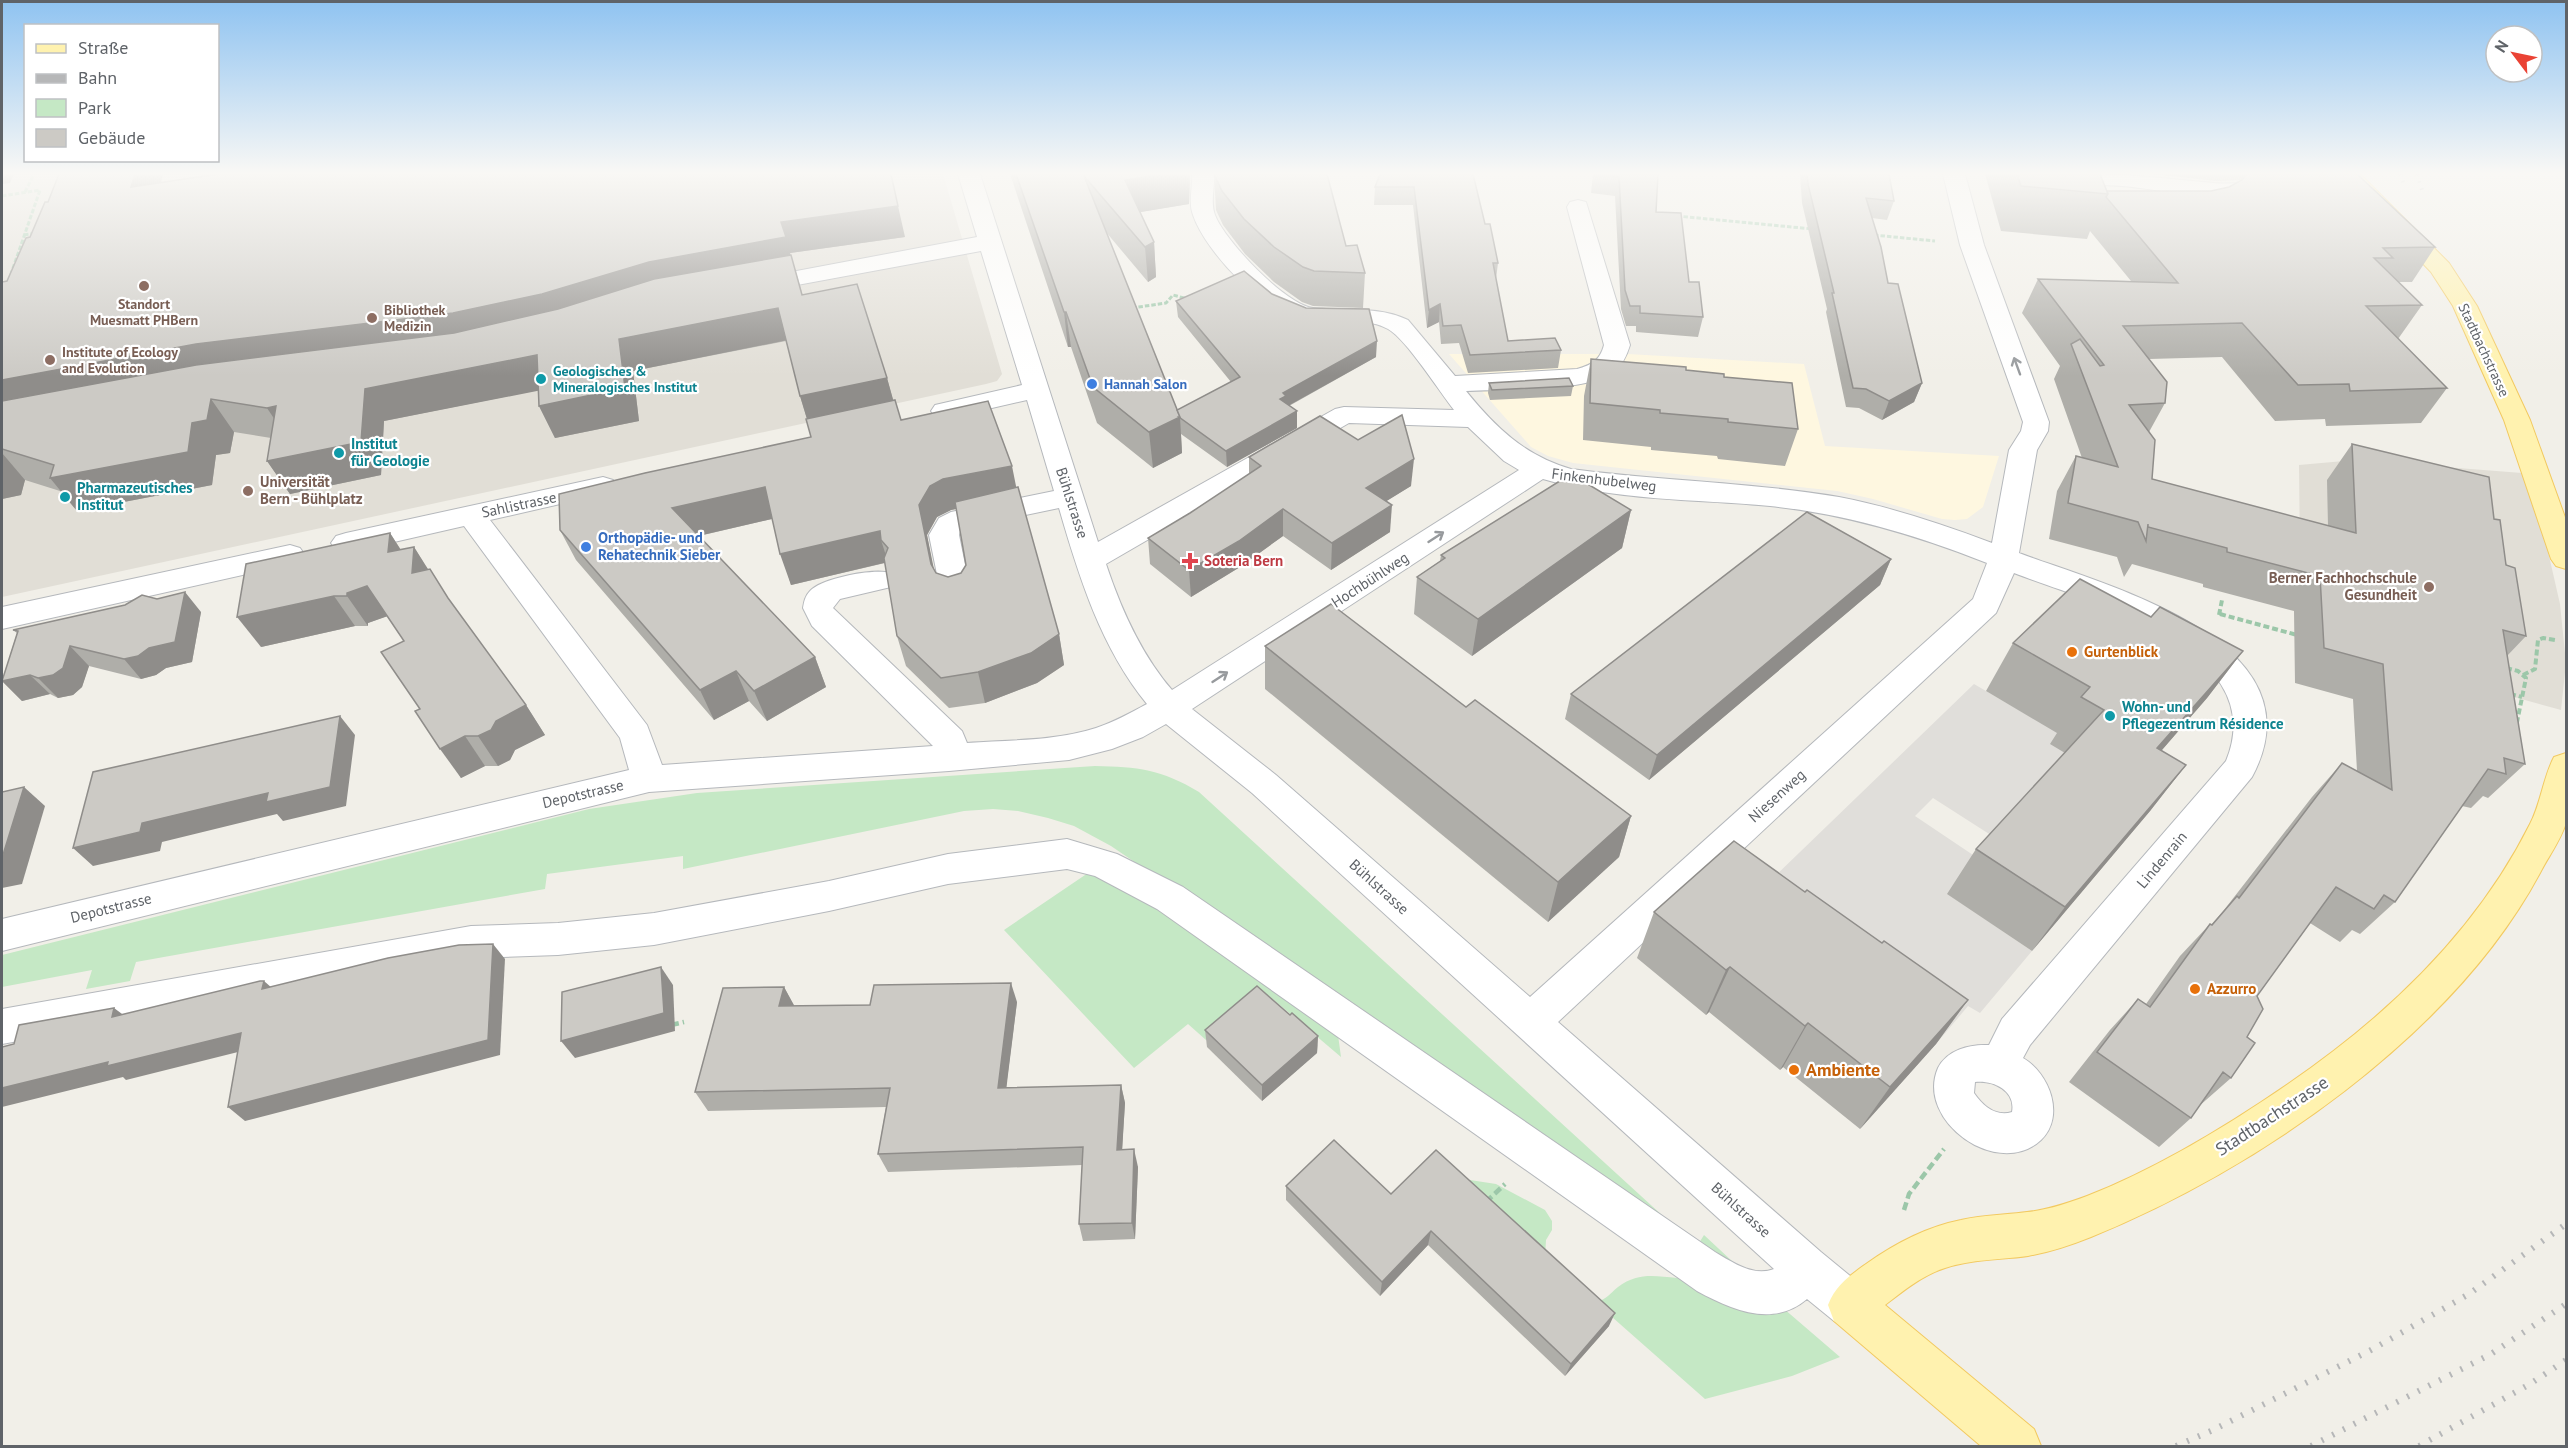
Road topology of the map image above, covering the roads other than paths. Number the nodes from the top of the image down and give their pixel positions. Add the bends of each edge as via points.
1 (990, 242) joint
2 (1222, 242) edge
3 (1588, 242) edge
4 (1971, 242) edge
5 (2415, 242) edge
6 (727, 291) edge
7 (1447, 384) junction
8 (1037, 390) junction
9 (916, 417) edge
10 (1474, 419) junction
11 (1538, 470) junction
12 (623, 482) edge
13 (1070, 497) junction
14 (471, 515) junction
15 (2003, 558) junction
16 (1091, 559) junction
17 (2566, 559) edge
18 (880, 580) dead end
19 (956, 594) edge
20 (2, 618) edge
21 (2211, 630) joint
22 (1170, 708) junction
23 (949, 758) junction
24 (2566, 766) edge
25 (649, 779) junction
26 (2, 935) edge
27 (1530, 1022) junction
28 (2, 1027) edge
29 (1999, 1065) junction
30 (1805, 1268) junction
31 (1866, 1318) junction
32 (2017, 1446) edge

1 - 6 street
1 - 8 street, Bühlstrasse
2 - 7 street, Finkenhubelweg via 1257,284 1304,314 1365,316 1394,322
3 - 7 street via 1617,345 1615,357 1607,367 1577,377
15 -> 4 street via 2023,451 2036,431 2036,422
5 - 17 main road, Stadtbachstrasse via 2441,268 2465,306 2517,420
7 - 10 street, Finkenhubelweg
8 - 9 street
8 - 13 street, Bühlstrasse
10 - 11 street, Finkenhubelweg via 1503,449
10 - 16 street via 1344,415
11 - 15 street, Finkenhubelweg via 1587,481 1837,507 1902,522
22 -> 11 street, Hochbühlweg
12 - 14 street, Sahlistrasse
13 - 16 street, Bühlstrasse
13 - 19 street via 961,519 949,525 944,535
14 - 20 street, Sahlistrasse
14 - 25 street via 635,734
15 - 21 street, Finkenhubelweg via 2134,608 2183,632
15 - 27 street, Niesenweg via 1985,605
16 - 22 street, Bühlstrasse via 1128,654
18 - 23 street via 830,591 820,599 818,608 823,618 950,740
21 - 29 street, Lindenrain via 2248,702 2252,727 2249,750 2240,768 2016,1032
22 - 23 street, Depotstrasse via 1100,740 1069,747
22 - 27 street, Bühlstrasse via 1264,784
23 - 25 street, Depotstrasse
24 - 31 main road, Stadtbachstrasse via 2546,827 2490,921 2410,1011 2321,1086 2234,1142 2141,1193 2051,1230 1958,1242 1910,1262 1874,1284
25 - 26 street, Depotstrasse
27 - 30 street, Bühlstrasse
28 - 30 street via 471,942 587,937 654,929 948,869 1066,854 1104,864 1170,898 1677,1253 1730,1285 1749,1292 1779,1292
29 - 29 street via 1974,1062 1963,1066 1956,1073 1954,1095 1969,1118 1994,1132 2007,1134 2028,1125 2034,1105 2018,1077
30 - 31 street, Bühlstrasse
31 - 32 main road, Bühlstrasse

